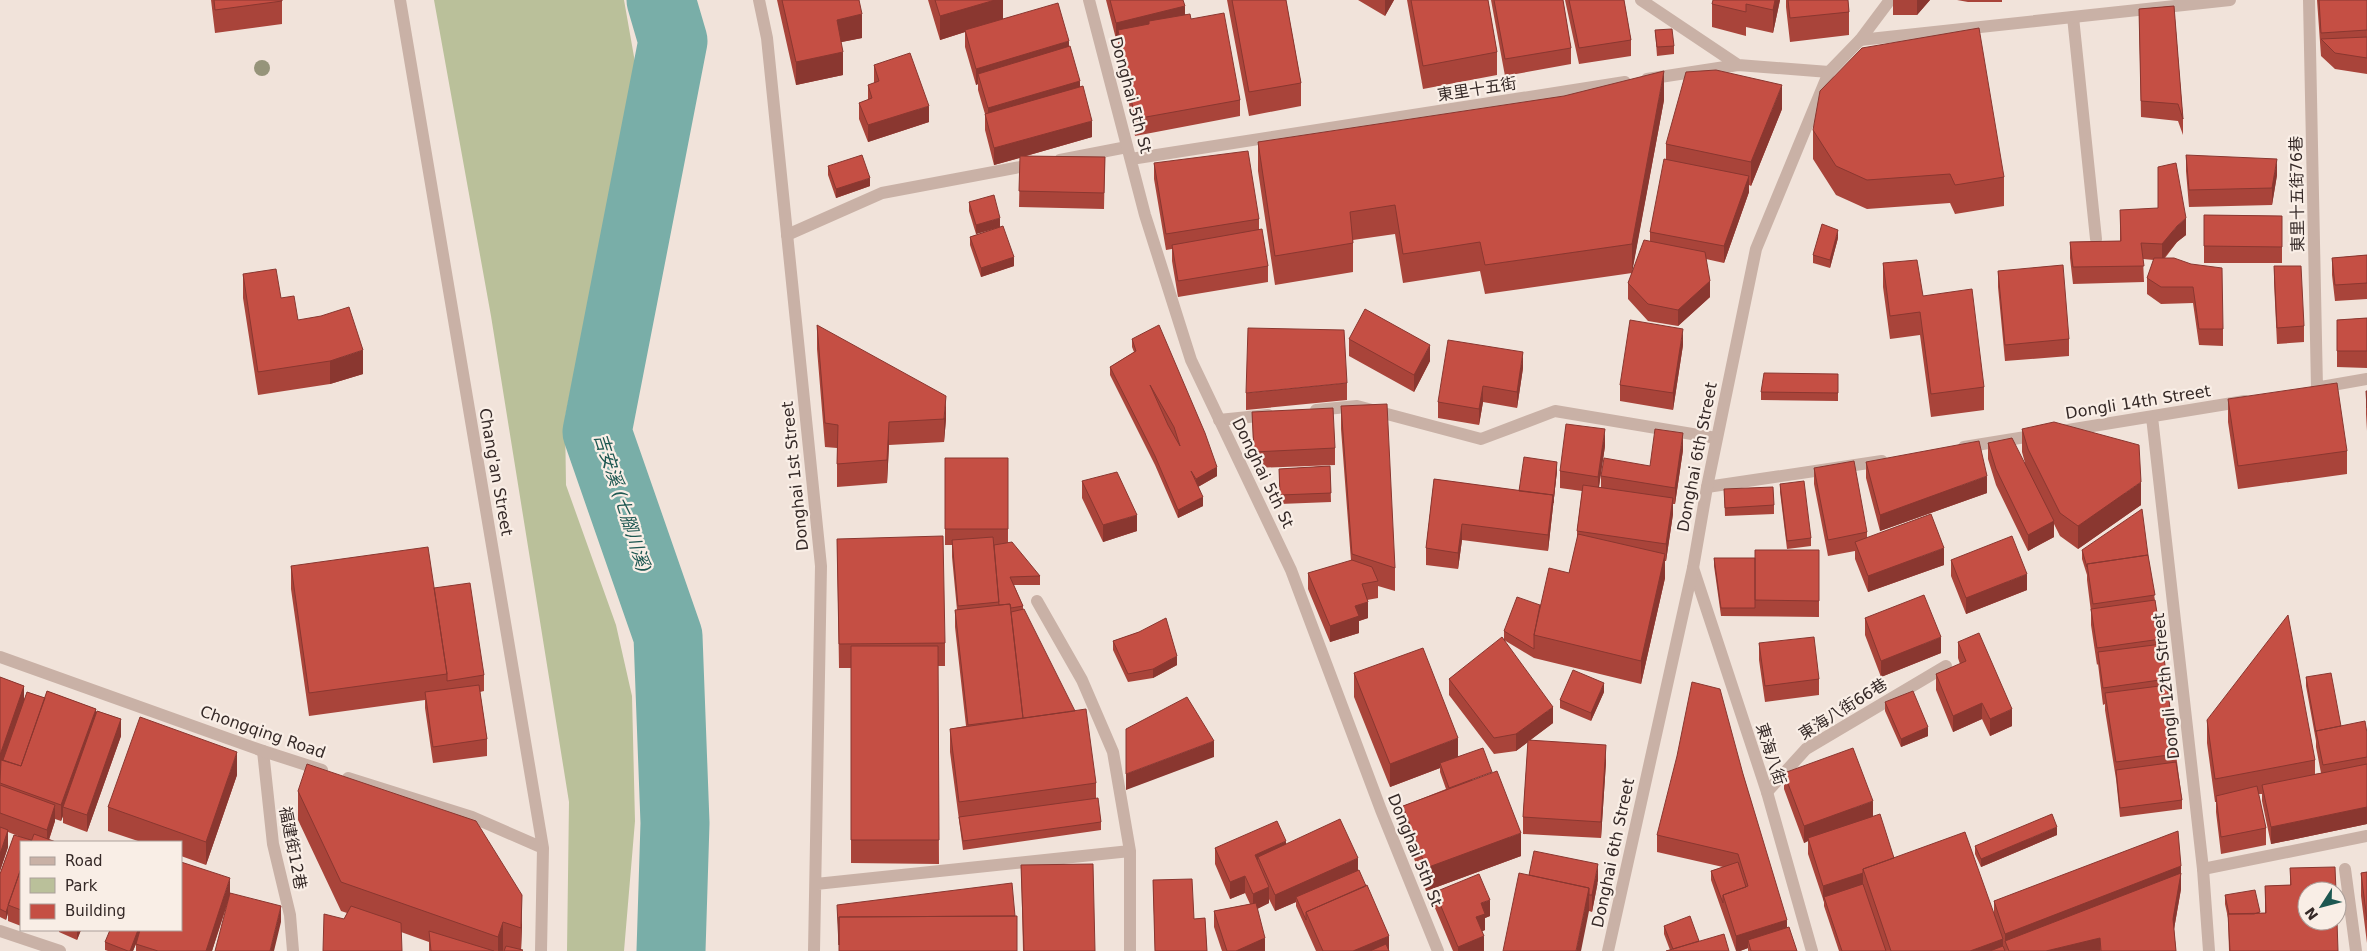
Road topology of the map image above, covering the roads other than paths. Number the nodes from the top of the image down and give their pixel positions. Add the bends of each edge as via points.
1 (400, 0) edge
2 (759, 0) edge
3 (1090, 0) edge
4 (1641, 0) edge
5 (1890, 0) edge
6 (2230, 0) edge
7 (2310, 0) edge
8 (2073, 17) junction
9 (1860, 40) junction
10 (1738, 65) junction
11 (1829, 72) junction
12 (1129, 153) junction
13 (787, 235) junction
14 (2096, 239) edge
15 (2367, 379) edge
16 (2259, 398) edge
17 (1308, 411) edge
18 (1278, 414) edge
19 (2152, 418) junction
20 (1219, 420) junction
21 (1716, 438) junction
22 (1947, 450) edge
23 (1891, 460) edge
24 (1707, 487) junction
25 (1693, 568) junction
26 (1037, 601) dead end
27 (0, 657) edge
28 (1946, 666) dead end
29 (263, 751) junction
30 (1767, 792) junction
31 (2367, 836) edge
32 (543, 848) junction
33 (1130, 851) junction
34 (2203, 869) junction
35 (2345, 869) dead end
36 (816, 884) junction
37 (0, 931) edge
38 (60, 951) edge
39 (293, 951) edge
40 (541, 951) edge
41 (814, 951) edge
42 (1130, 951) edge
43 (1438, 951) edge
44 (1608, 951) edge
45 (1812, 951) edge
46 (2209, 951) edge
47 (2356, 951) edge

1 - 32 street, Chang'an Street
2 - 13 street, Donghai 1st Street via 768,38
3 - 12 street, Donghai 5th St
4 - 10 street
5 - 9 street, Donghai 6th Street
6 - 8 street
7 - 15 street, 東里十五街76巷 via 2312,389
8 - 9 street
8 - 14 street
9 - 11 street, Donghai 6th Street
10 - 11 street, 東里十五街
10 - 12 street, 東里十五街
11 - 21 street, Donghai 6th Street via 1756,249
12 - 13 street, 東里十五街 via 882,193
12 - 20 street, Donghai 5th St via 1191,360
13 - 36 street, Donghai 1st Street via 821,566
16 - 19 street, Dongli 14th Street
17 - 21 street via 1357,406 1481,439 1554,411
18 - 20 street
19 - 22 street, Dongli 14th Street
19 - 34 street, Dongli 12th Street
20 - 43 street, Donghai 5th St via 1291,570
21 - 24 street, Donghai 6th Street
23 - 24 street
24 - 25 street, Donghai 6th Street
25 - 30 street, 東海八街
25 - 44 street, Donghai 6th Street
26 - 33 street via 1082,680 1113,752
27 - 29 street, Chongqing Road
28 - 30 street, 東海八街66巷 via 1806,749
29 - 32 street, Chongqing Road via 472,817
29 - 39 street, 福建街12巷 via 273,844 290,915
30 - 45 street, 東海八街
31 - 34 street
32 - 40 street, Chang'an Street
33 - 36 street
33 - 42 street
34 - 46 street, Dongli 12th Street
35 - 47 street
36 - 41 street, Donghai 1st Street
37 - 38 street

